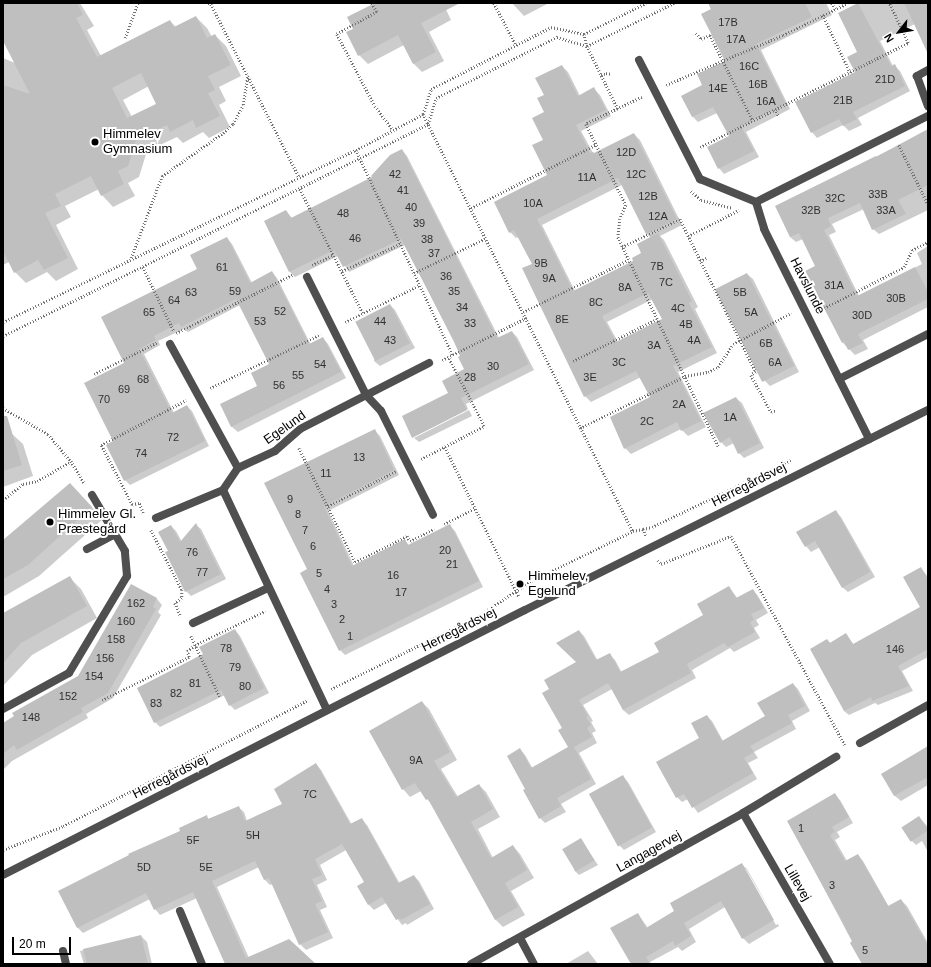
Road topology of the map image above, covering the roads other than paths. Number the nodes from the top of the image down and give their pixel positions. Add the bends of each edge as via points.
1 (640, 60) dead end
2 (928, 70) edge
3 (928, 106) edge
4 (928, 116) edge
5 (756, 202) junction
6 (307, 277) dead end
7 (928, 334) edge
8 (170, 344) dead end
9 (429, 363) road end
10 (839, 379) junction
11 (366, 395) junction
12 (928, 410) edge
13 (869, 439) junction
14 (238, 468) junction
15 (223, 490) junction
16 (92, 495) road end
17 (433, 515) dead end
18 (156, 518) dead end
19 (115, 534) junction
20 (87, 549) dead end
21 (268, 588) junction
22 (193, 623) dead end
23 (928, 705) edge
24 (3, 708) edge
25 (327, 710) junction
26 (860, 743) dead end
27 (836, 757) dead end
28 (743, 813) junction
29 (3, 875) edge
30 (180, 911) dead end
31 (520, 938) junction
32 (63, 951) dead end
33 (66, 964) edge
34 (202, 964) edge
35 (471, 964) edge
36 (534, 964) edge
37 (830, 964) edge

1 - 5 street via 700,178
2 - 3 street via 917,76
4 - 5 street
5 - 10 street, Havslunde via 764,229
6 - 11 street
7 - 10 street
8 - 14 street
9 - 11 street, Egelund
10 - 13 street, Havslunde
11 - 14 street, Egelund via 300,429 275,451
11 - 17 street via 381,410
12 - 13 street, Herregårdsvej
13 - 25 street, Herregårdsvej
14 - 15 street
15 - 18 street
15 - 21 street
16 - 19 street
19 - 20 street
19 - 24 street via 125,551 127,576 69,673
21 - 22 street
21 - 25 street
23 - 26 street
25 - 29 street, Herregårdsvej
27 - 28 street, Langagervej
28 - 31 street, Langagervej
28 - 37 street, Lillevej
30 - 34 street
31 - 35 street, Langagervej
31 - 36 street
32 - 33 street

